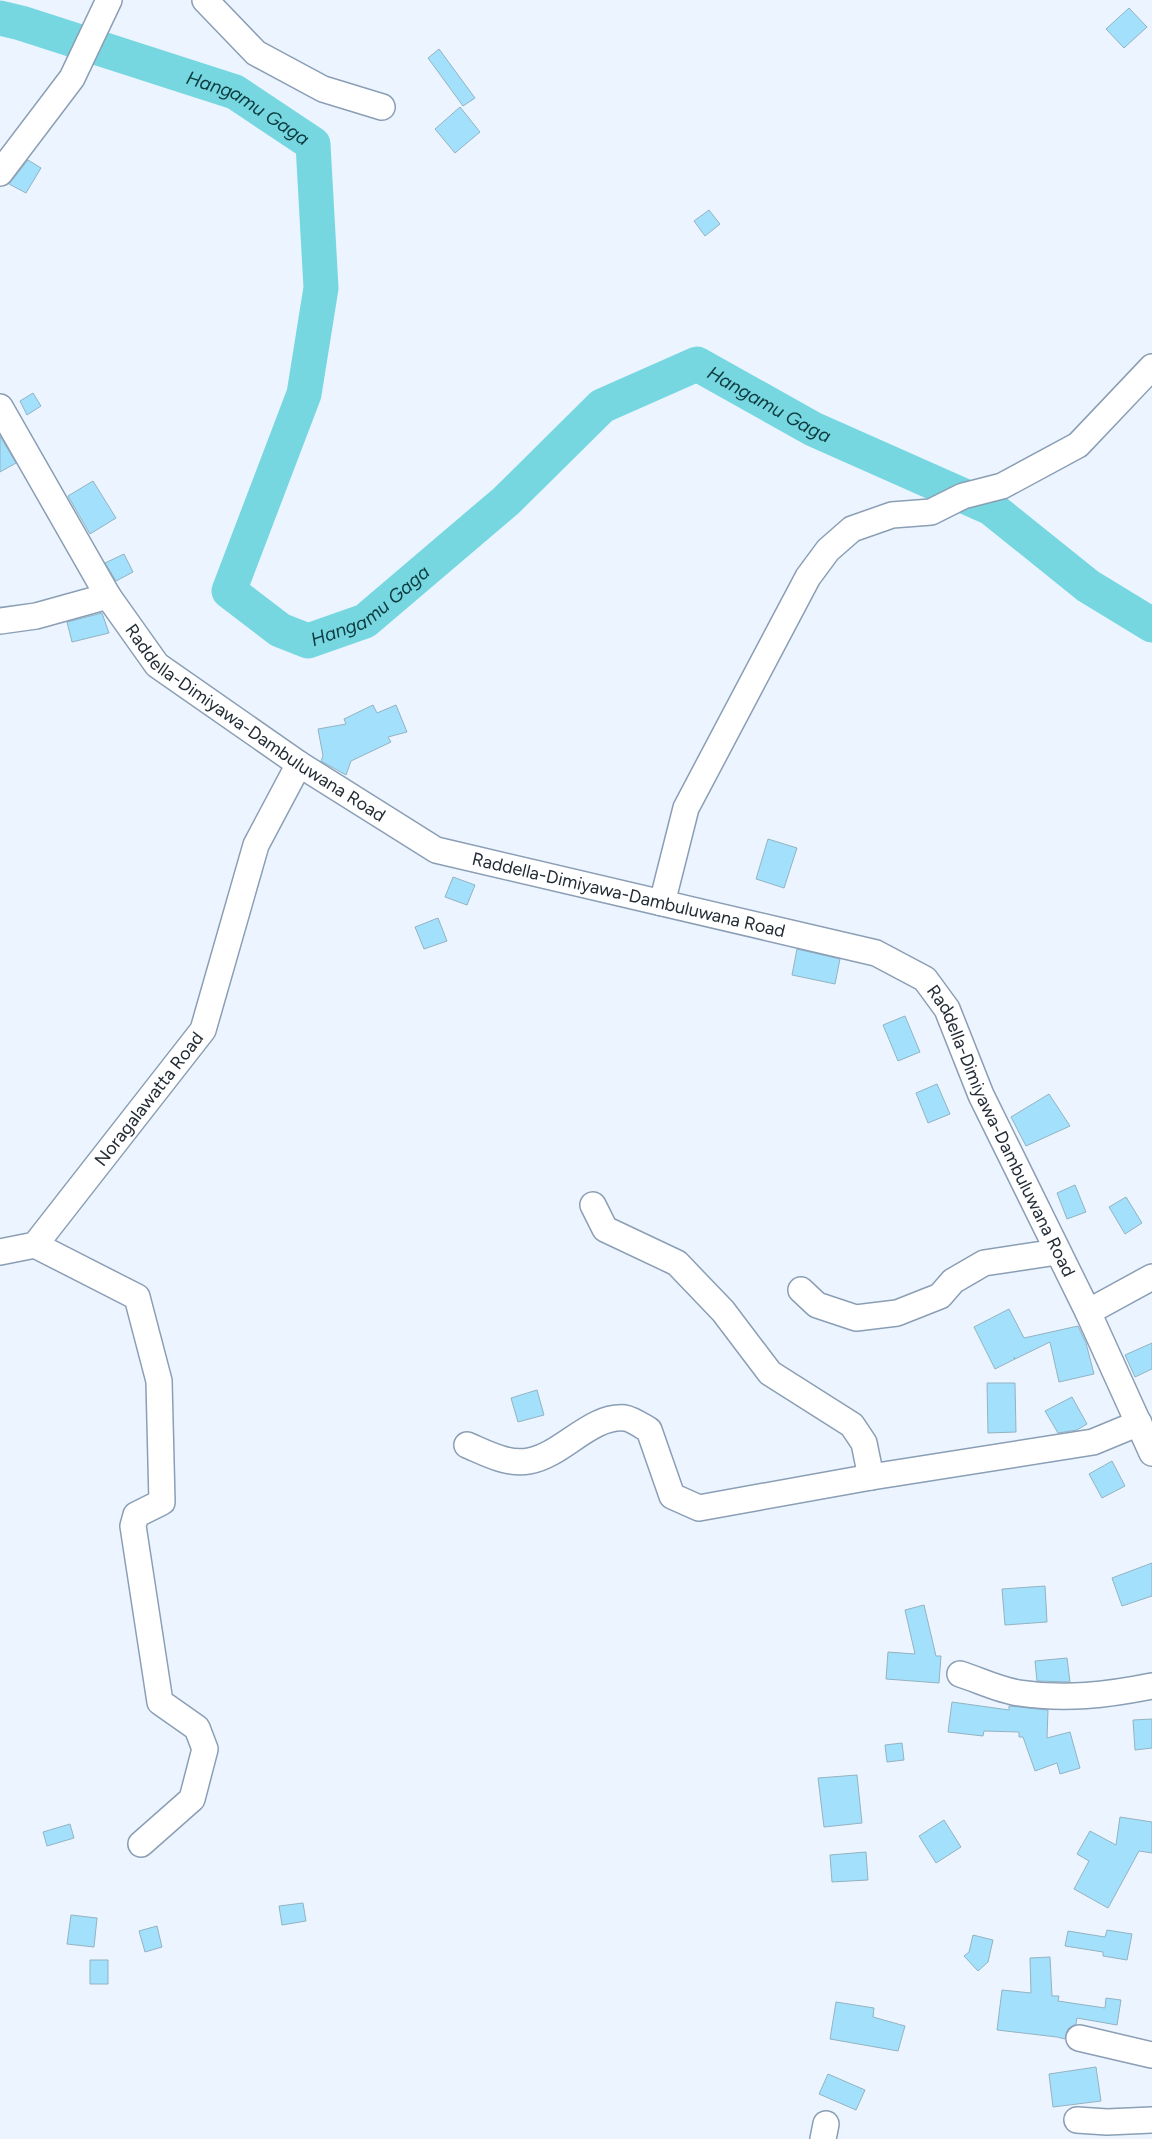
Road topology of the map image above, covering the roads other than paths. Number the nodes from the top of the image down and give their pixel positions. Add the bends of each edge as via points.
1 (109, 0) edge
2 (205, 0) edge
3 (382, 107) dead end
4 (0, 173) edge
5 (1152, 367) edge
6 (0, 407) edge
7 (108, 596) junction
8 (0, 621) edge
9 (299, 764) junction
10 (662, 903) junction
11 (593, 1204) dead end
12 (35, 1245) junction
13 (0, 1252) edge
14 (1057, 1252) junction
15 (1152, 1277) edge
16 (801, 1290) dead end
17 (1088, 1312) junction
18 (1139, 1423) junction
19 (467, 1445) dead end
20 (1152, 1452) edge
21 (870, 1478) junction
22 (960, 1674) dead end
23 (1152, 1686) edge
24 (141, 1844) dead end
25 (1079, 2038) dead end
26 (1152, 2055) edge
27 (1077, 2120) dead end
28 (1152, 2120) edge

1 - 4 street via 72,78
2 - 3 street via 256,53 323,89
5 - 10 street via 1078,445 1002,486 963,496 931,512 892,515 852,529 828,550 808,577 686,808
6 - 7 street, Raddella-Dimiyawa-Dambuluwana Road
7 - 8 street via 36,616
7 - 9 street, Raddella-Dimiyawa-Dambuluwana Road via 157,665
9 - 10 street, Raddella-Dimiyawa-Dambuluwana Road via 436,850
9 - 12 street, Noragalawatta Road via 256,845 203,1030
10 - 14 street, Raddella-Dimiyawa-Dambuluwana Road via 876,953 925,979 947,1009 981,1095
11 - 21 street via 606,1229 677,1263 723,1311 770,1373 852,1425 864,1443
12 - 13 street
12 - 24 street via 137,1297 159,1381 162,1502 136,1515 133,1526 160,1702 197,1728 205,1749 192,1799
14 - 16 street via 984,1263 953,1281 940,1296 897,1313 856,1318 817,1305
14 - 17 street, Raddella-Dimiyawa-Dambuluwana Road
15 - 17 street
17 - 18 street, Raddella-Dimiyawa-Dambuluwana Road
18 - 20 street, Raddella-Dimiyawa-Dambuluwana Road
18 - 21 street via 1093,1442
19 - 21 street via 502,1460 528,1461 548,1455 600,1422 626,1418 649,1430 672,1496 698,1508
22 - 23 street via 1017,1692 1060,1697 1108,1695
25 - 26 street
27 - 28 street

